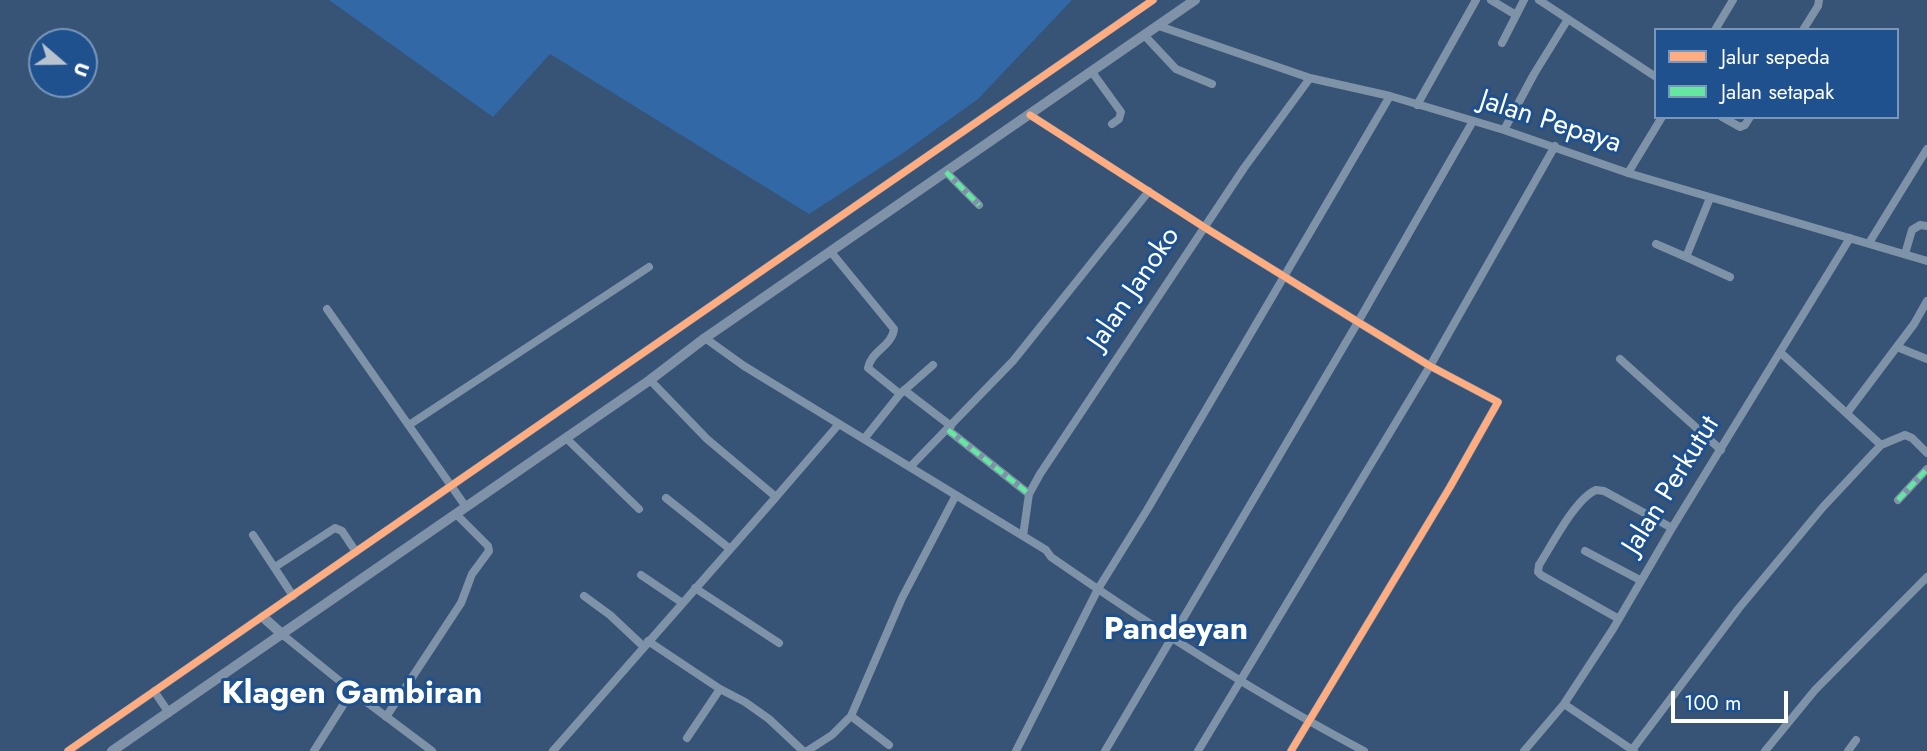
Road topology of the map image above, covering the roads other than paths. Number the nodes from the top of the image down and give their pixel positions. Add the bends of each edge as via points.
1 (1153, 0) edge
2 (1195, 0) edge
3 (1476, 0) edge
4 (1491, 0) edge
5 (1524, 0) edge
6 (1539, 0) edge
7 (1733, 0) edge
8 (1819, 0) edge
9 (1516, 15) junction
10 (1568, 19) junction
11 (1159, 26) junction
12 (1716, 28) edge
13 (1804, 28) edge
14 (1145, 36) junction
15 (1502, 43) dead end
16 (1092, 72) junction
17 (1654, 76) edge
18 (1310, 78) junction
19 (1212, 84) dead end
20 (1390, 96) junction
21 (1416, 105) junction
22 (1030, 115) junction
23 (1661, 119) edge
24 (1725, 119) edge
25 (1749, 119) edge
26 (1473, 121) junction
27 (1112, 124) dead end
28 (1504, 130) junction
29 (1555, 146) junction
30 (1927, 149) edge
31 (946, 172) junction
32 (1628, 173) junction
33 (1149, 191) junction
34 (1710, 198) junction
35 (979, 205) dead end
36 (1927, 226) edge
37 (1204, 227) junction
38 (1850, 238) junction
39 (1869, 243) junction
40 (1656, 244) dead end
41 (831, 252) junction
42 (1905, 254) junction
43 (1686, 257) junction
44 (1927, 261) edge
45 (649, 267) dead end
46 (1284, 276) junction
47 (1730, 277) dead end
48 (1927, 301) edge
49 (327, 309) dead end
50 (1358, 322) junction
51 (705, 338) junction
52 (1897, 347) junction
53 (1781, 353) junction
54 (1620, 359) dead end
55 (1927, 359) edge
56 (933, 365) dead end
57 (1430, 366) junction
58 (650, 380) junction
59 (902, 392) junction
60 (1847, 414) junction
61 (839, 424) junction
62 (409, 425) junction
63 (949, 428) junction
64 (566, 438) junction
65 (864, 439) junction
66 (1881, 445) junction
67 (1721, 450) junction
68 (1927, 453) edge
69 (909, 467) junction
70 (1927, 469) edge
71 (450, 485) junction
72 (1029, 494) junction
73 (956, 495) junction
74 (776, 496) junction
75 (666, 498) dead end
76 (1898, 499) dead end
77 (466, 508) junction
78 (639, 509) dead end
79 (456, 514) junction
80 (1672, 528) junction
81 (253, 536) dead end
82 (1023, 537) junction
83 (730, 549) junction
84 (1585, 551) dead end
85 (356, 552) junction
86 (275, 567) junction
87 (641, 575) dead end
88 (1927, 577) edge
89 (1640, 580) junction
90 (695, 588) junction
91 (1098, 589) junction
92 (293, 596) junction
93 (584, 596) dead end
94 (681, 602) junction
95 (263, 617) junction
96 (1619, 619) junction
97 (283, 635) junction
98 (1173, 636) junction
99 (646, 643) junction
100 (779, 643) dead end
101 (1241, 679) junction
102 (720, 689) junction
103 (154, 691) junction
104 (352, 691) junction
105 (1564, 704) junction
106 (169, 713) junction
107 (850, 716) junction
108 (386, 717) junction
109 (1309, 721) junction
110 (687, 738) dead end
111 (1856, 740) dead end
112 (889, 745) dead end
113 (1633, 750) edge
114 (68, 751) edge
115 (113, 751) edge
116 (314, 751) edge
117 (432, 751) edge
118 (553, 751) edge
119 (805, 751) edge
120 (1016, 751) edge
121 (1105, 751) edge
122 (1198, 751) edge
123 (1291, 751) edge
124 (1364, 751) edge
125 (1524, 751) edge
126 (1765, 751) edge
127 (1849, 751) edge

1 - 71 street
2 - 11 highway
3 - 21 street
4 - 9 street
5 - 9 street
6 - 10 street
7 - 12 street
8 - 13 street
9 - 15 street
10 - 17 street
10 - 28 street
11 - 14 highway
11 - 18 street, Jalan Pepaya
14 - 16 highway
14 - 19 street via 1171,64
16 - 22 highway
16 - 27 street via 1121,112
18 - 20 street, Jalan Pepaya
18 - 37 street, Jalan Janoko
20 - 21 street, Jalan Pepaya
20 - 46 street
21 - 26 street, Jalan Pepaya
22 - 31 highway
22 - 33 street
23 - 32 street
24 - 25 street via 1740,127
26 - 28 street, Jalan Pepaya
26 - 50 street
28 - 29 street, Jalan Pepaya
29 - 32 street, Jalan Pepaya
29 - 57 street
30 - 39 street
31 - 35 street
31 - 41 highway
32 - 34 street, Jalan Pepaya
33 - 37 street
33 - 63 street via 1013,361
34 - 38 street, Jalan Pepaya
34 - 43 street
36 - 42 street via 1912,230
37 - 46 street
37 - 72 street, Jalan Janoko
38 - 39 street, Jalan Pepaya
38 - 53 street, Jalan Perkutut
39 - 42 street, Jalan Pepaya
40 - 43 street
41 - 51 highway
41 - 59 street via 894,328 893,337 870,359 868,368
42 - 44 street, Jalan Pepaya
43 - 47 street
45 - 62 street
46 - 50 street
46 - 91 street
48 - 52 street
49 - 62 street
50 - 57 street
50 - 98 street
51 - 58 highway
51 - 61 street
52 - 55 street
52 - 60 street
53 - 60 street
53 - 67 street, Jalan Perkutut
54 - 67 street
56 - 59 street
57 - 101 street
57 - 109 street via 1498,405
58 - 64 highway
58 - 74 street via 708,439
59 - 63 street
59 - 65 street
60 - 66 street
61 - 65 street
61 - 74 street
62 - 71 street
63 - 69 street
63 - 72 street
64 - 77 highway
64 - 78 street
65 - 69 street
66 - 68 street via 1905,435
66 - 113 street via 1739,608
67 - 80 street, Jalan Perkutut
69 - 73 street
70 - 76 street
71 - 77 street
71 - 85 street
72 - 82 street, Jalan Janoko
73 - 82 street
73 - 107 street via 902,598
74 - 83 street
75 - 83 street
77 - 79 highway
79 - 97 highway
79 - 108 street via 489,551 472,574 461,603
80 - 89 street, Jalan Perkutut
80 - 96 street via 1596,489 1577,507 1539,565 1541,575
81 - 86 street
82 - 91 street
83 - 90 street
84 - 89 street
85 - 86 street via 342,531 332,528
85 - 92 street
86 - 92 street
87 - 94 street
88 - 126 street via 1815,690
89 - 96 street, Jalan Perkutut
90 - 94 street
90 - 100 street
91 - 98 street
91 - 120 street
92 - 95 street
93 - 99 street
94 - 99 street
95 - 97 highway
95 - 103 street
96 - 105 street, Jalan Perkutut
97 - 104 street
97 - 106 highway
98 - 101 street
98 - 121 street
99 - 102 street
99 - 118 street
101 - 109 street
101 - 122 street
102 - 110 street
102 - 119 street via 769,719
103 - 106 street
103 - 114 street
104 - 108 street
104 - 116 street
105 - 113 street
105 - 125 street, Jalan Perkutut
106 - 115 highway
107 - 112 street
107 - 119 street via 832,735
108 - 117 street
109 - 123 street
109 - 124 street
111 - 127 street

